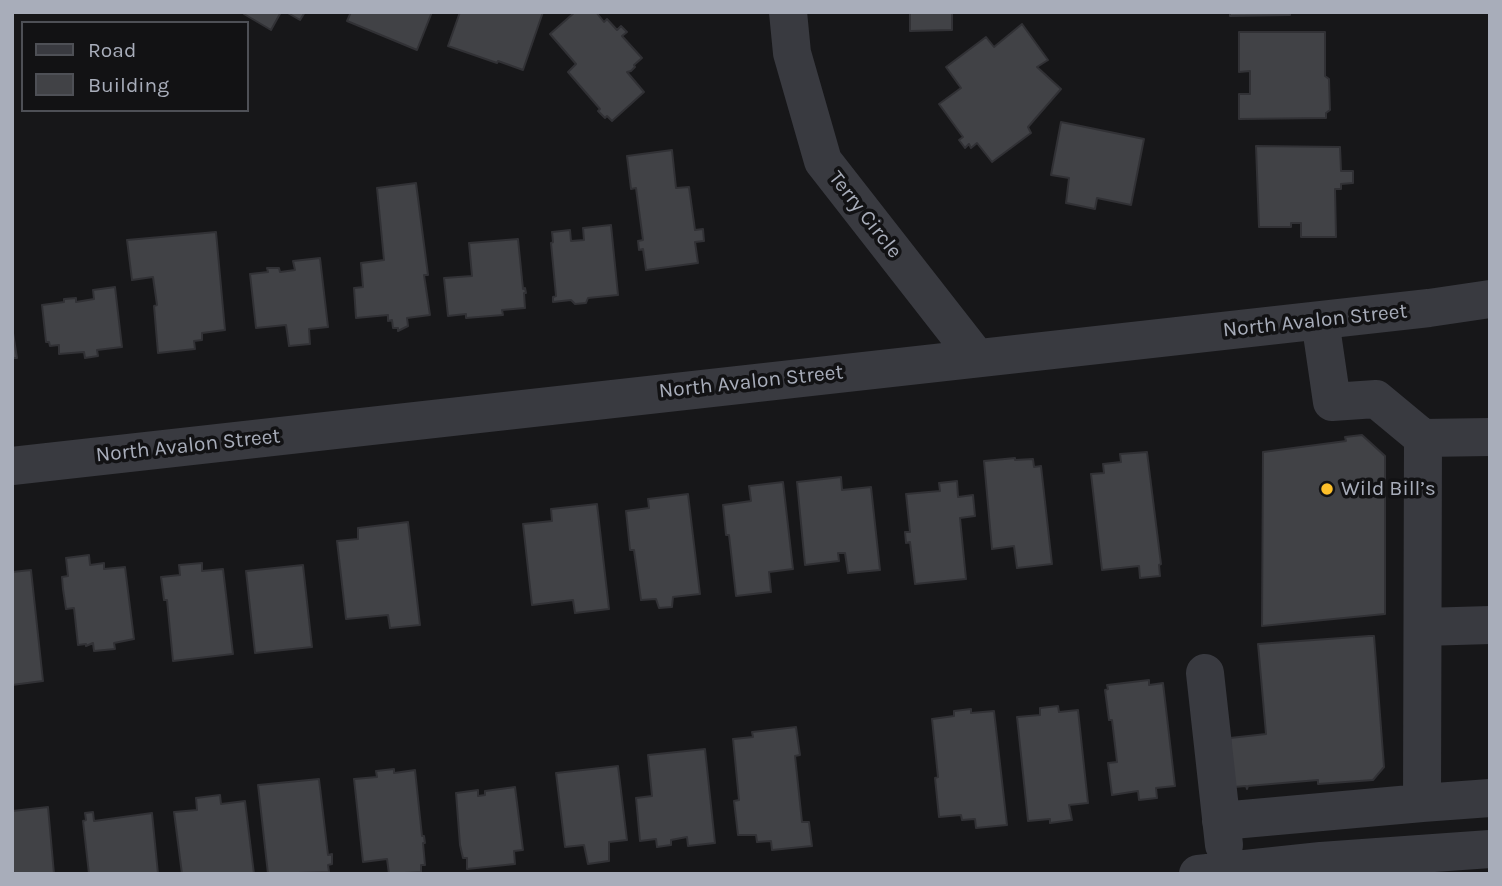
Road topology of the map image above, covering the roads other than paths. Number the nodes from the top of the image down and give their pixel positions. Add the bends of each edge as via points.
1 (788, 12) edge
2 (1490, 299) edge
3 (1320, 320) junction
4 (976, 357) junction
5 (1490, 437) edge
6 (1423, 438) junction
7 (12, 466) edge
8 (1490, 625) edge
9 (1423, 627) junction
10 (1205, 673) dead end
11 (1490, 798) edge
12 (1422, 803) junction
13 (1317, 811) junction
14 (1221, 821) junction
15 (1490, 849) edge
16 (1321, 861) junction
17 (1212, 872) edge

1 - 4 street, Terry Circle via 792,53 823,161
2 - 3 street, North Avalon Street
3 - 4 street, North Avalon Street
3 - 6 street via 1332,402 1376,398
4 - 7 street, North Avalon Street
5 - 6 street
6 - 9 street
8 - 9 street
9 - 12 street
10 - 14 street
11 - 12 street
12 - 13 street
13 - 14 street
13 - 16 street
14 - 17 street
15 - 16 street
16 - 17 street

